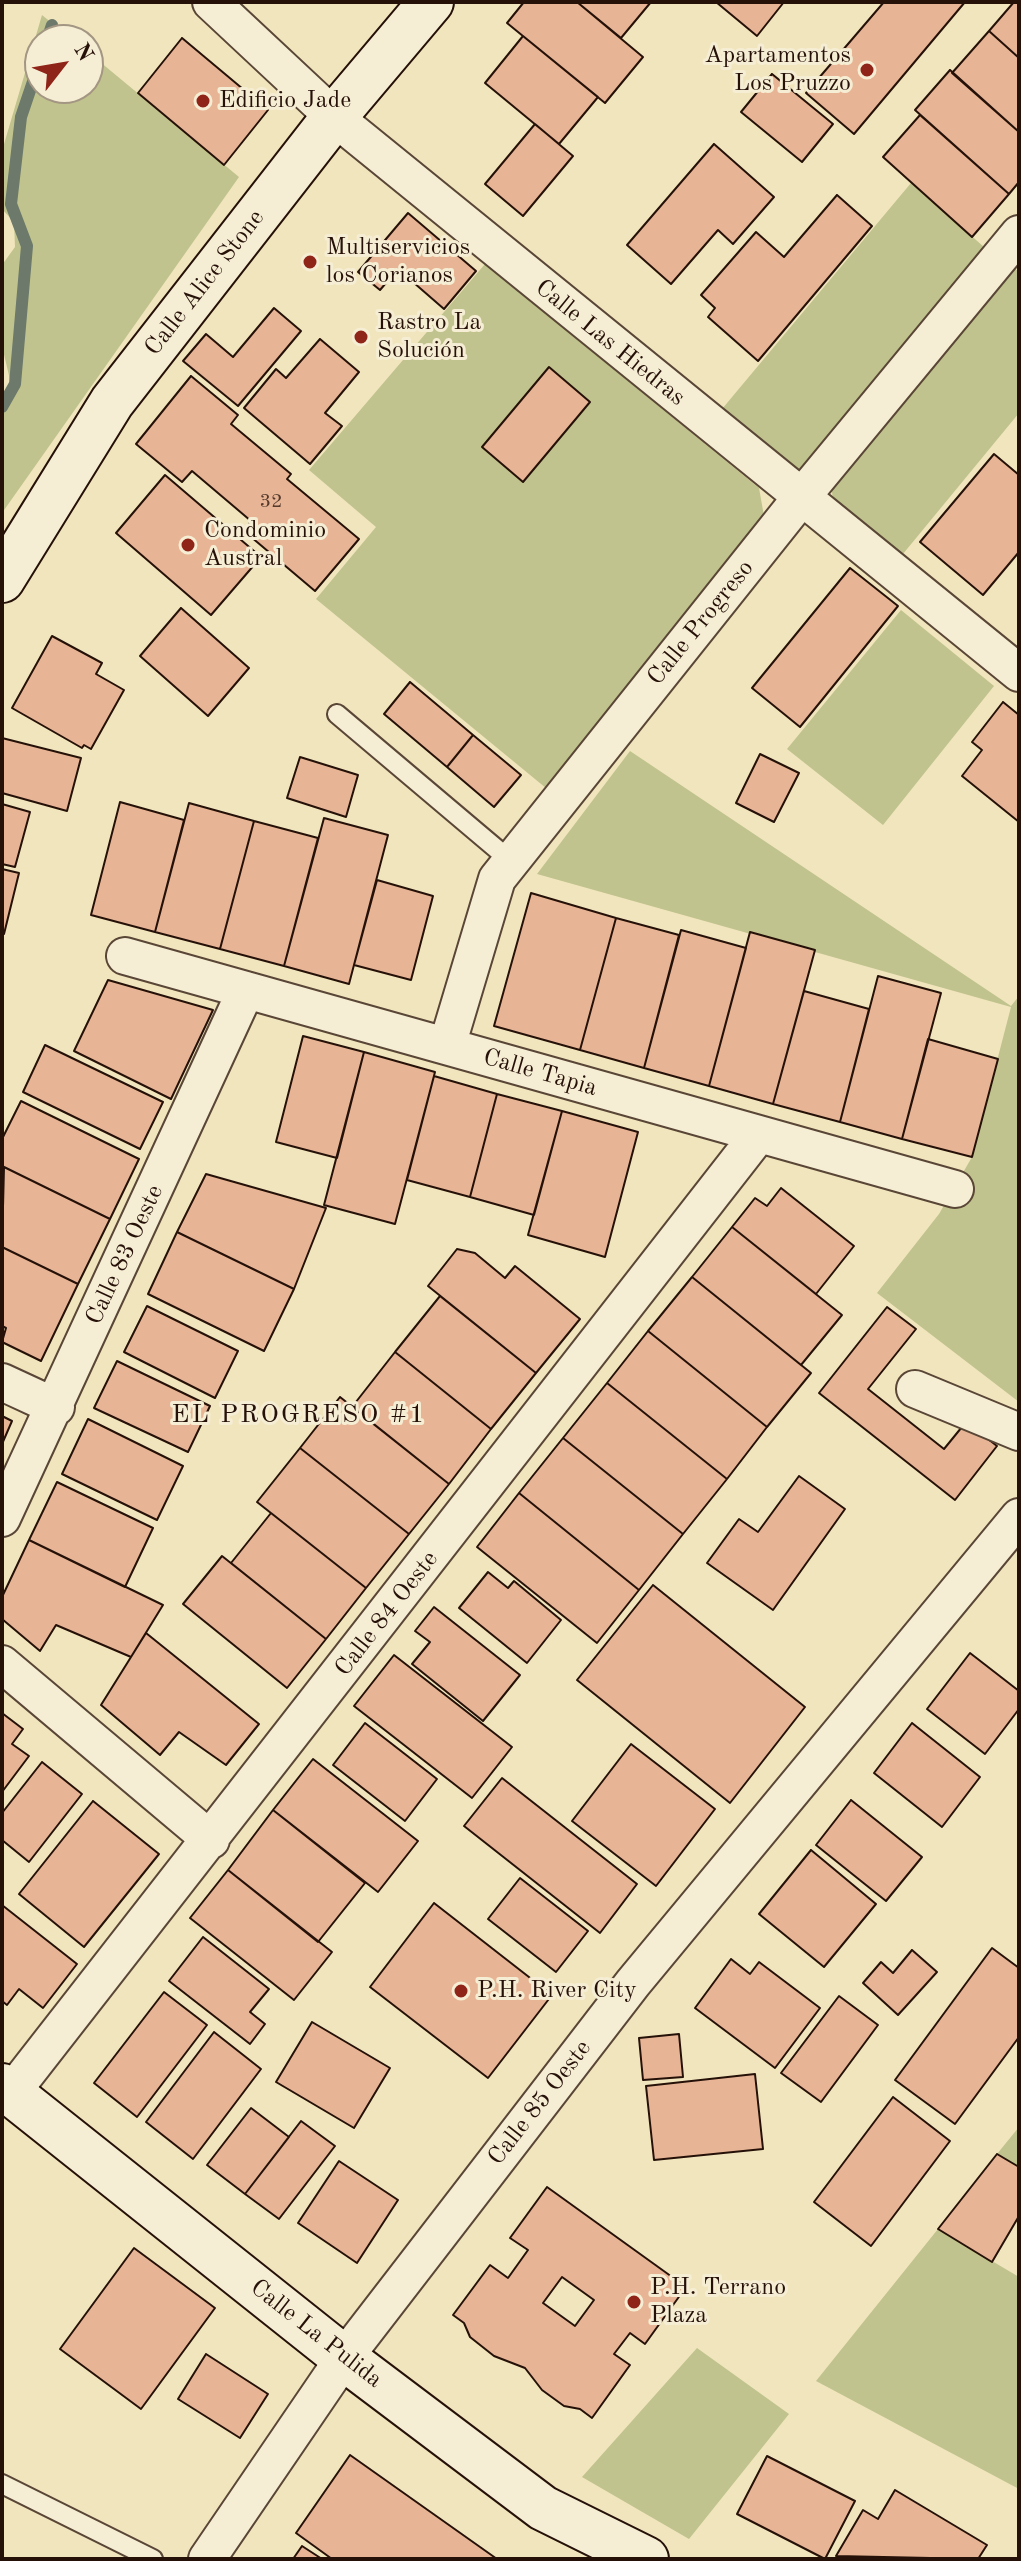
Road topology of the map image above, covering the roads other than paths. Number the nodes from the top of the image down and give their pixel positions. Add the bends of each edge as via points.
1 (211, 2) edge
2 (431, 2) edge
3 (334, 117) junction
4 (1019, 234) edge
5 (800, 499) junction
6 (2, 580) edge
7 (1019, 673) edge
8 (337, 714) dead end
9 (511, 861) junction
10 (125, 956) dead end
11 (246, 990) junction
12 (447, 1046) junction
13 (759, 1134) junction
14 (955, 1189) dead end
15 (2, 1382) edge
16 (915, 1389) dead end
17 (56, 1407) junction
18 (1019, 1432) edge
19 (1019, 1517) edge
20 (2, 1518) edge
21 (2, 1664) edge
22 (211, 1840) junction
23 (7, 2089) edge
24 (344, 2358) junction
25 (2, 2484) edge
26 (153, 2559) edge
27 (207, 2559) edge
28 (646, 2559) edge

1 - 3 street, Calle Las Hiedras
2 - 3 main road, Calle Alice Stone
3 - 5 street, Calle Las Hiedras
3 - 6 main road, Calle Alice Stone via 112,402
4 - 5 street, Calle Progreso
5 - 7 street, Calle Las Hiedras
5 - 9 street, Calle Progreso
8 - 9 lane
9 - 12 street, Calle Progreso via 497,879
10 - 11 street, Calle Tapia
11 - 12 street, Calle Tapia
11 - 17 street, Calle 83 Oeste
12 - 13 street, Calle Tapia
13 - 14 street, Calle Tapia
13 - 22 street, Calle 84 Oeste
15 - 17 street
16 - 18 street
17 - 20 street, Calle 83 Oeste
19 - 24 street, Calle 85 Oeste via 633,1983
21 - 22 street
22 - 23 street, Calle 84 Oeste
23 - 24 main road, Calle La Pulida
24 - 27 street, Calle 85 Oeste
24 - 28 main road, Calle La Pulida via 543,2508
25 - 26 lane

